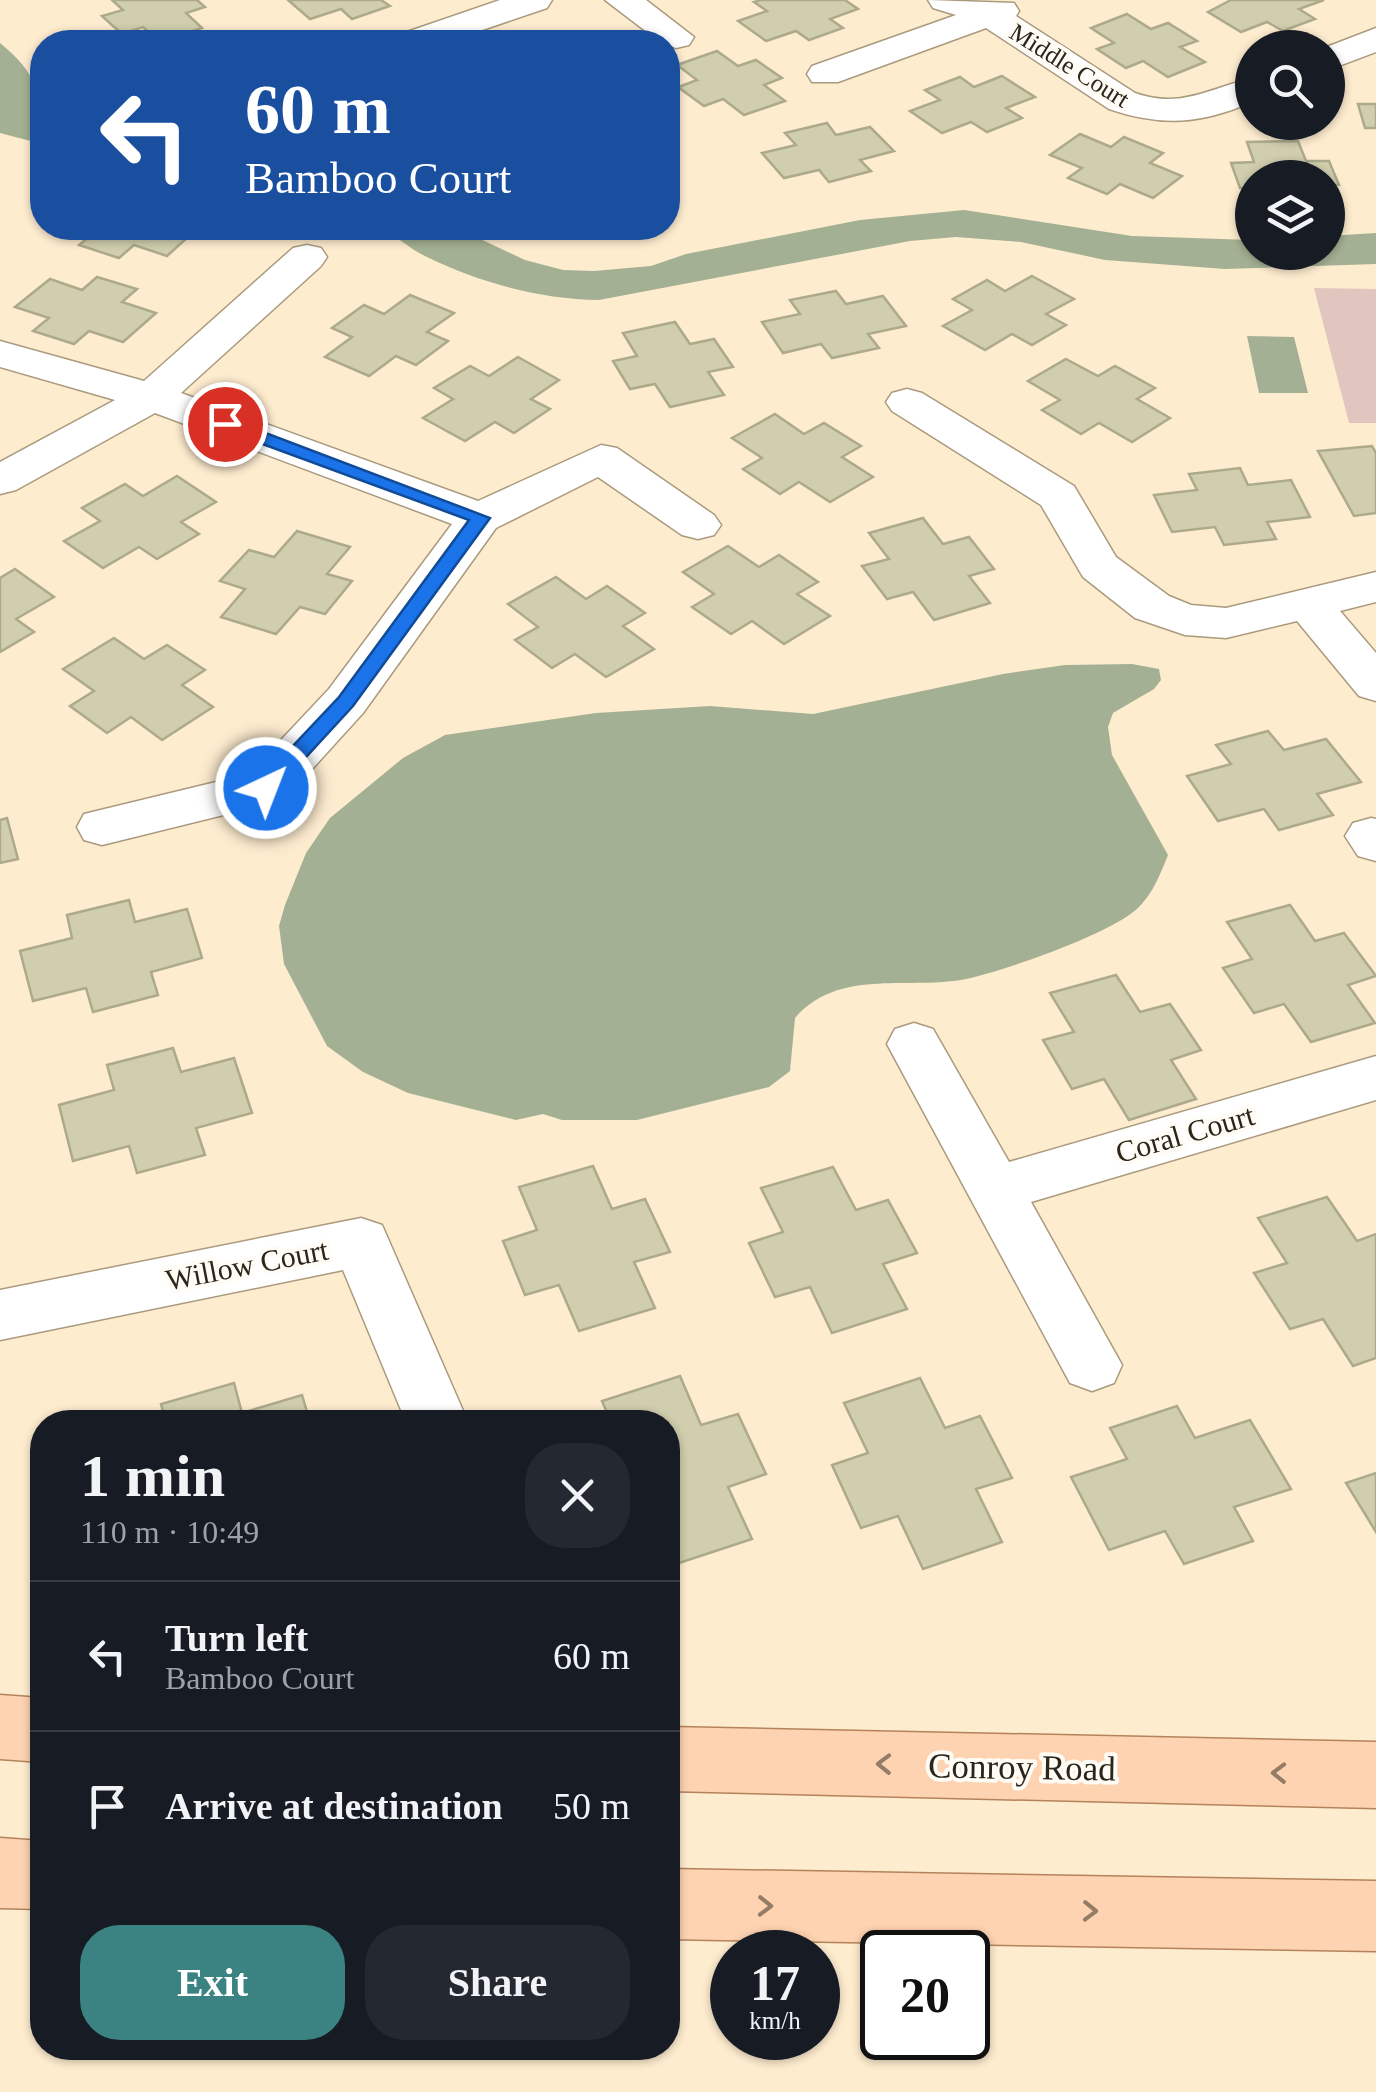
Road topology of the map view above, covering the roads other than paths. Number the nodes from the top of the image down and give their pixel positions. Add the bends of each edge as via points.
1 (534, 0) edge
2 (623, 0) edge
3 (946, 0) edge
4 (1030, 0) edge
5 (990, 15) junction
6 (448, 30) edge
7 (666, 30) edge
8 (1376, 39) edge
9 (1345, 51) edge
10 (825, 74) dead end
11 (1235, 96) edge
12 (306, 256) dead end
13 (0, 354) edge
14 (152, 397) junction
15 (907, 402) dead end
16 (0, 480) edge
17 (480, 518) junction
18 (698, 525) dead end
19 (1376, 586) edge
20 (1308, 603) junction
21 (1376, 685) edge
22 (102, 828) dead end
23 (914, 1044) dead end
24 (1376, 1078) edge
25 (994, 1190) junction
26 (0, 1316) edge
27 (1092, 1365) dead end
28 (431, 1410) edge
29 (0, 1727) edge
30 (30, 1729) edge
31 (680, 1760) edge
32 (1376, 1775) edge
33 (0, 1872) edge
34 (30, 1874) edge
35 (680, 1904) edge
36 (1376, 1916) edge

1 - 6 lane
2 - 7 lane
3 - 5 lane, Middle Court
4 - 5 lane
5 - 10 lane
5 - 11 lane, Middle Court via 1143,109 1183,116
8 - 9 lane
12 - 14 lane
13 - 14 lane
14 - 16 lane
14 - 17 lane
15 - 20 lane via 1058,496 1100,567 1152,607 1185,620 1226,623
17 - 18 lane via 601,458
17 - 22 lane via 346,702 266,788
19 - 20 lane
20 - 21 lane
23 - 25 lane
24 - 25 lane, Coral Court
25 - 27 lane
26 - 28 lane, Willow Court via 361,1242
29 - 30 main road
32 -> 31 main road, Conroy Road
33 - 34 main road
35 -> 36 main road

